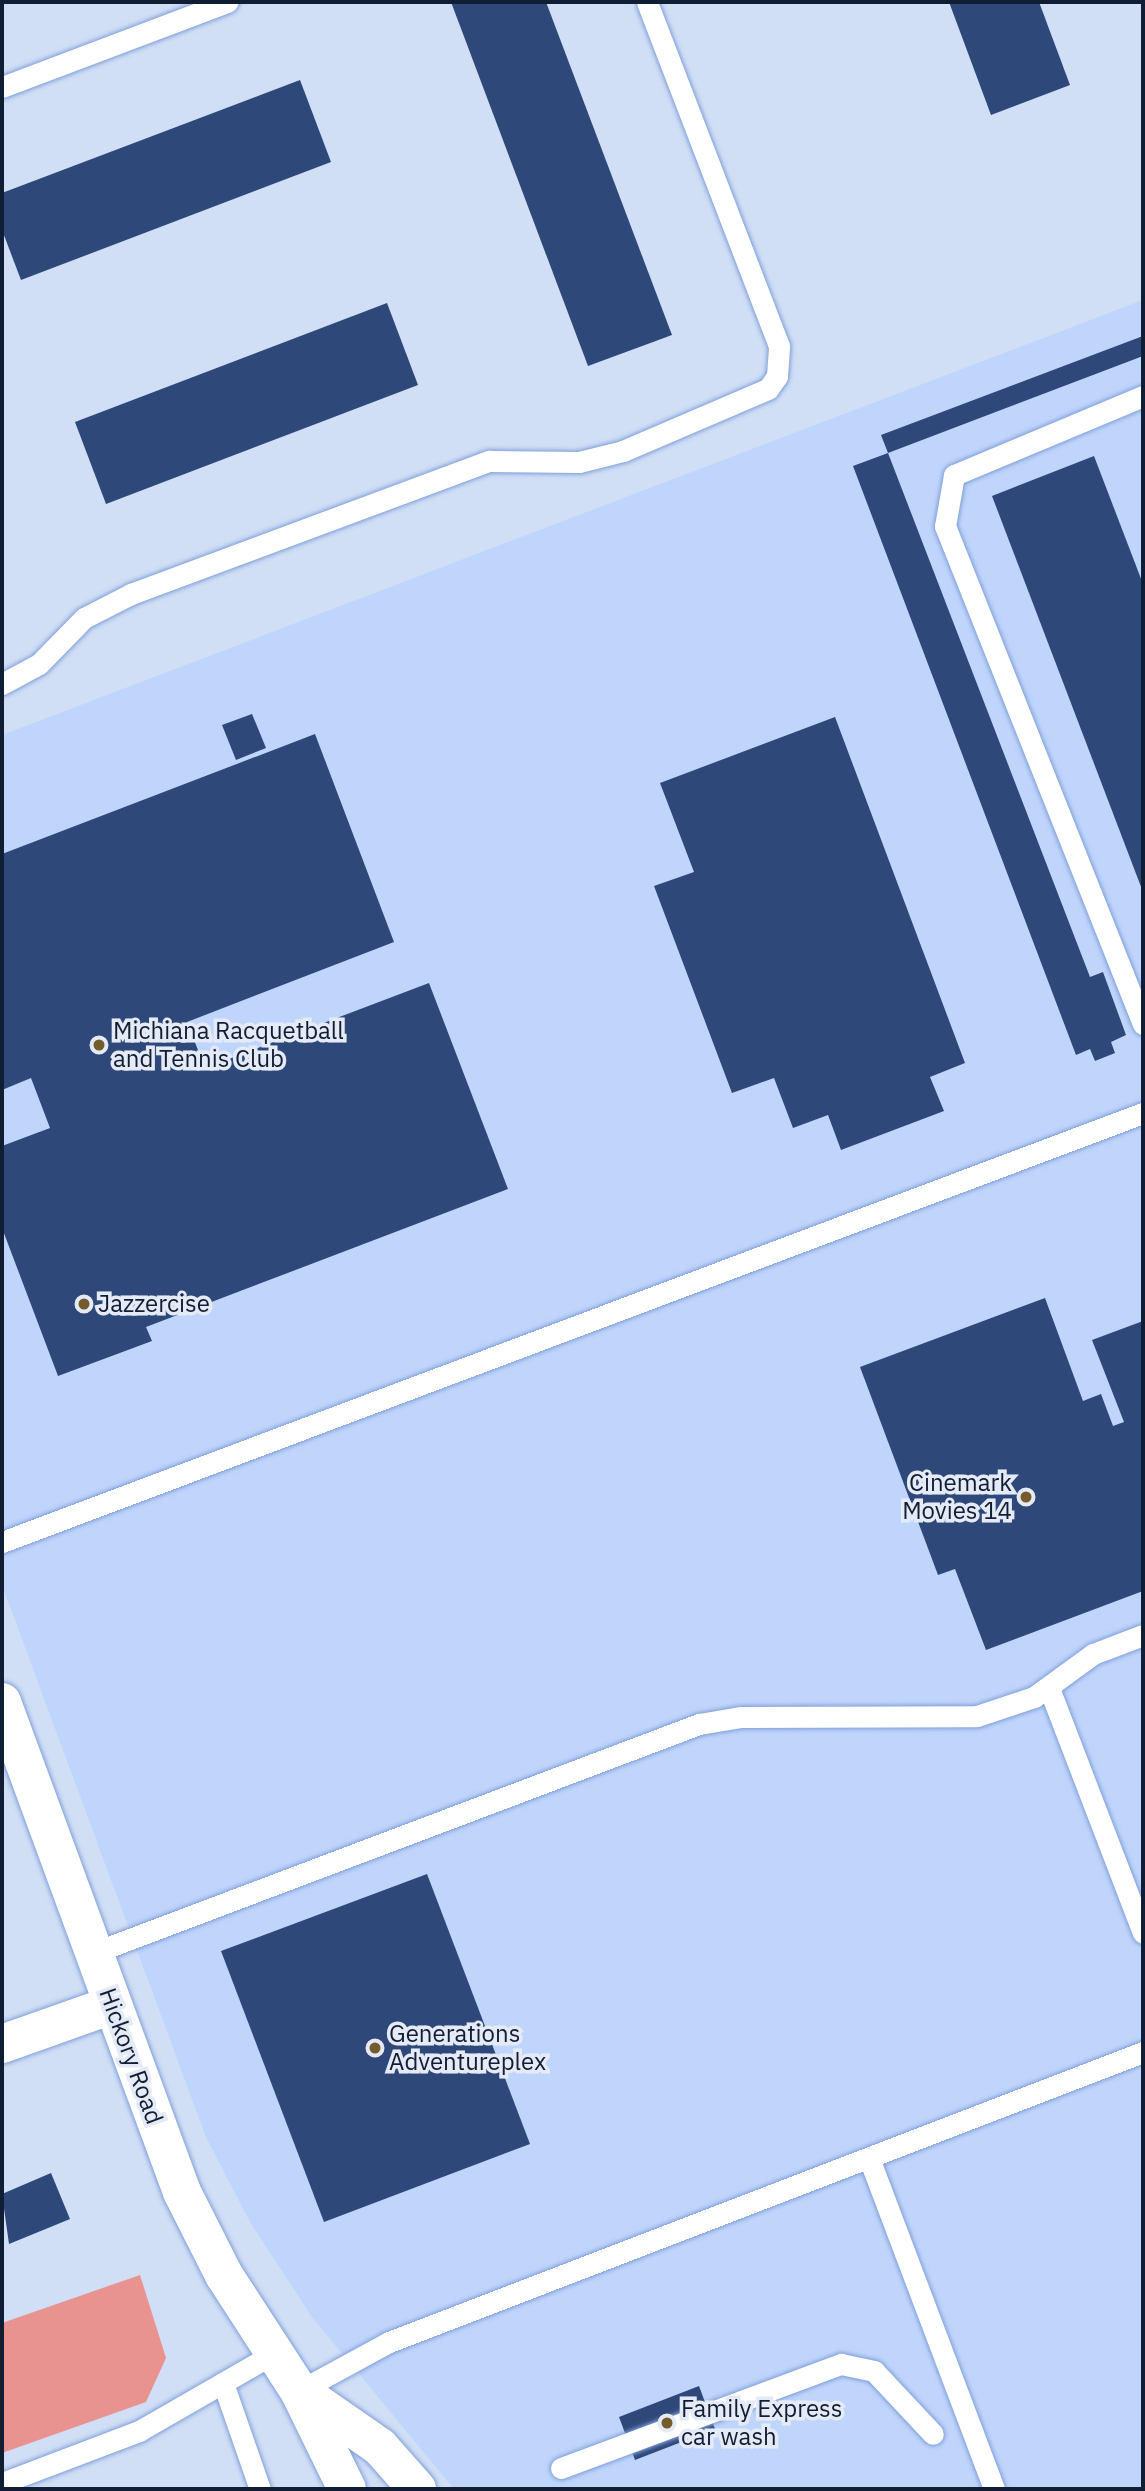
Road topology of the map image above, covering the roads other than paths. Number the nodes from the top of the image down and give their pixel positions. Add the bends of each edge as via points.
1 (227, 2) edge
2 (647, 2) edge
3 (2, 88) edge
4 (1143, 396) edge
5 (2, 684) edge
6 (1143, 1024) edge
7 (1143, 1113) edge
8 (2, 1542) edge
9 (1143, 1635) edge
10 (1049, 1688) junction
11 (2, 1702) edge
12 (1143, 1933) edge
13 (93, 1953) junction
14 (112, 2005) junction
15 (2, 2044) edge
16 (1143, 2052) edge
17 (869, 2158) junction
18 (273, 2354) junction
19 (223, 2383) junction
20 (299, 2391) junction
21 (933, 2434) dead end
22 (561, 2468) dead end
23 (2, 2483) edge
24 (260, 2489) edge
25 (347, 2489) edge
26 (417, 2489) edge
27 (994, 2489) edge

1 - 3 lane
2 - 5 lane via 779,346 777,376 768,389 623,451 579,462 489,461 131,594 84,618 39,664
4 - 6 lane via 954,475 945,526
7 - 8 lane
9 - 10 lane via 1093,1654
10 - 12 lane
10 - 13 lane via 959,1719 716,1719
11 - 13 street, Hickory Road
13 - 14 street, Hickory Road
14 - 15 street
14 - 18 street, Hickory Road via 182,2192
16 - 17 lane
17 - 20 lane via 388,2342
17 - 27 lane
18 - 19 lane
18 - 20 street, Hickory Road
19 - 23 lane via 139,2431
19 - 24 lane
20 - 25 street, Hickory Road
20 - 26 street, Hickory Road via 380,2447
21 - 22 lane via 874,2371 841,2364

